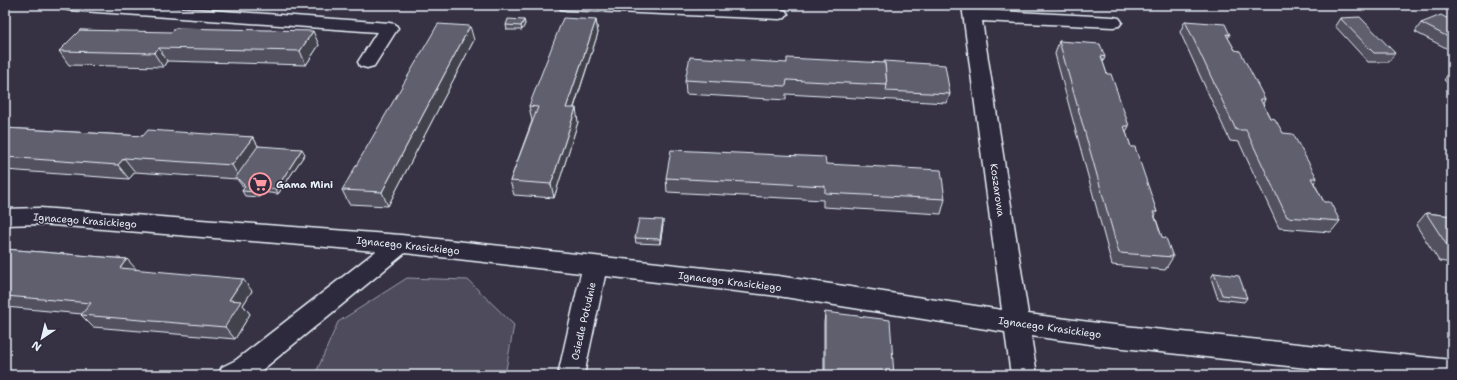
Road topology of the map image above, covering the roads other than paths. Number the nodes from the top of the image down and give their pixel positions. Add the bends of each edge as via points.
1 (69, 5) edge
2 (567, 5) edge
3 (972, 10) edge
4 (779, 14) dead end
5 (1113, 22) dead end
6 (367, 62) dead end
7 (5, 217) edge
8 (401, 244) junction
9 (595, 266) junction
10 (1017, 323) junction
11 (1452, 372) edge
12 (231, 375) edge
13 (571, 375) edge
14 (1024, 375) edge

1 - 6 street via 389,28
2 - 4 street
3 - 5 street
3 - 10 street, Koszarowa
7 - 8 street, Ignacego Krasickiego via 40,216
8 - 9 street, Ignacego Krasickiego
8 - 12 street via 245,368
9 - 10 street, Ignacego Krasickiego via 778,286
9 - 13 street, Osiedle Południe
10 - 11 street, Ignacego Krasickiego via 1105,335
10 - 14 street, Koszarowa

